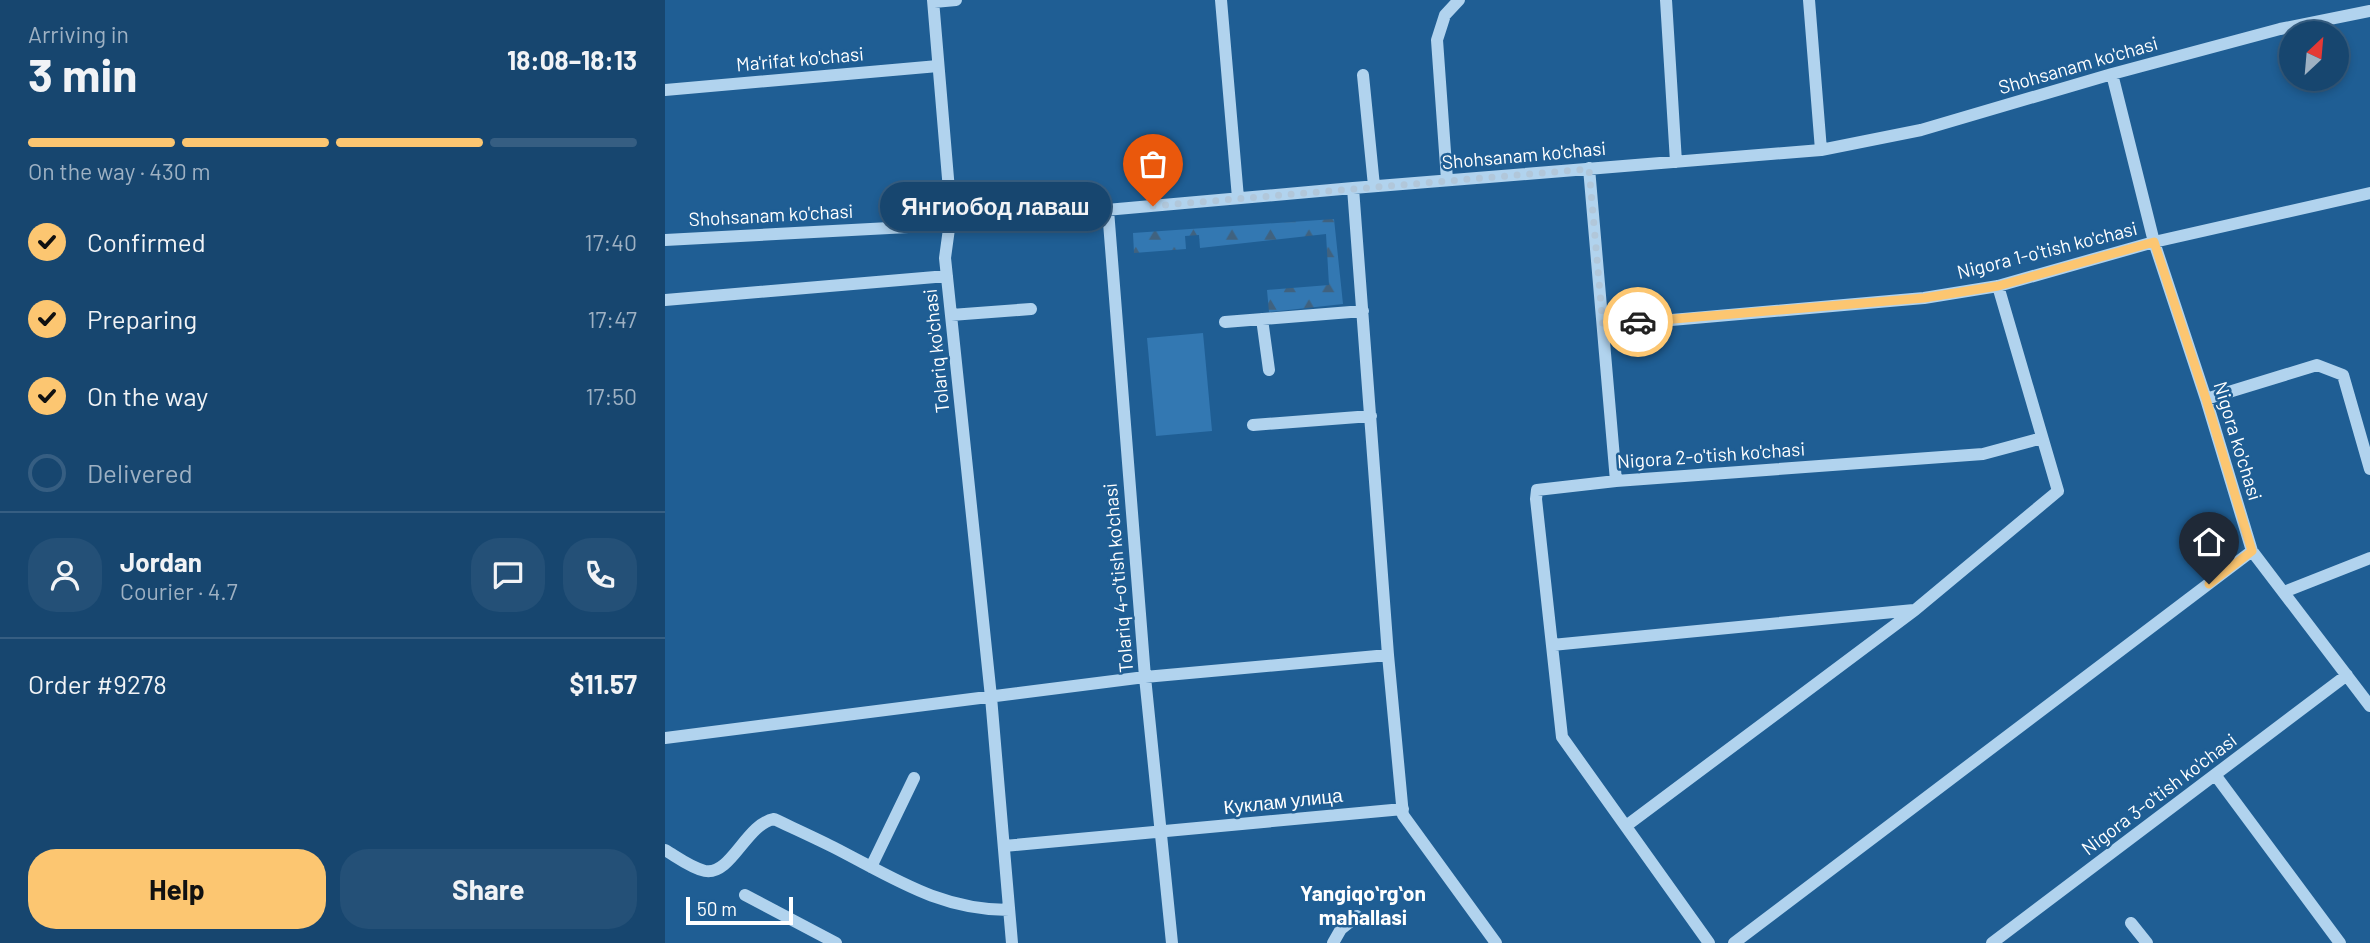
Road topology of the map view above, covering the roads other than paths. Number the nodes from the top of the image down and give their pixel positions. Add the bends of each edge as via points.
1 (956, 0) edge
2 (1221, 0) edge
3 (1459, 0) edge
4 (1666, 0) edge
5 (1809, 0) edge
6 (933, 1) edge
7 (2370, 12) edge
8 (938, 66) junction
9 (2112, 74) junction
10 (1363, 75) dead end
11 (665, 90) edge
12 (1821, 150) junction
13 (1676, 162) junction
14 (1589, 169) junction
15 (1447, 180) junction
16 (1374, 186) junction
17 (1353, 188) junction
18 (2370, 193) edge
19 (1238, 198) junction
20 (1108, 210) junction
21 (951, 223) junction
22 (665, 240) edge
23 (2154, 242) junction
24 (947, 276) junction
25 (1998, 286) junction
26 (665, 300) edge
27 (1031, 309) dead end
28 (1363, 311) junction
29 (951, 315) junction
30 (1262, 319) junction
31 (1225, 322) dead end
32 (1603, 326) junction
33 (1269, 370) dead end
34 (2206, 399) junction
35 (1371, 416) junction
36 (1253, 425) dead end
37 (2042, 438) junction
38 (2370, 469) edge
39 (1616, 481) junction
40 (2252, 551) junction
41 (2370, 558) edge
42 (2284, 592) junction
43 (1915, 610) junction
44 (1552, 645) junction
45 (1388, 655) junction
46 (2347, 675) junction
47 (1145, 677) junction
48 (991, 698) junction
49 (2370, 706) edge
50 (665, 738) edge
51 (2216, 776) junction
52 (914, 778) dead end
53 (1403, 808) junction
54 (1626, 826) junction
55 (1160, 832) junction
56 (1004, 846) junction
57 (665, 850) edge
58 (871, 867) junction
59 (745, 895) dead end
60 (1009, 910) junction
61 (1357, 916) dead end
62 (2131, 923) dead end
63 (836, 943) edge
64 (1011, 943) edge
65 (1172, 943) edge
66 (1333, 943) edge
67 (1496, 943) edge
68 (1709, 943) edge
69 (1734, 943) edge
70 (1992, 943) edge
71 (2147, 943) edge
72 (2340, 943) edge

1 - 6 street
2 - 19 street
3 - 15 street via 1444,15 1437,40
4 - 13 street
5 - 12 street
6 - 8 street, Tolariq ko'chasi
7 - 9 street, Shohsanam ko'chasi via 2280,29
8 - 11 street, Ma'rifat ko'chasi
8 - 21 street, Tolariq ko'chasi
9 - 12 street, Shohsanam ko'chasi via 1921,130
9 - 23 street, Nigora ko'chasi
10 - 16 street
12 - 13 street, Shohsanam ko'chasi
13 - 14 street, Shohsanam ko'chasi
14 - 15 street, Shohsanam ko'chasi
14 - 32 street
15 - 16 street, Shohsanam ko'chasi
16 - 17 street, Shohsanam ko'chasi
17 - 19 street, Shohsanam ko'chasi
17 - 28 street
18 - 23 street, Nigora 1-o'tish ko'chasi
19 - 20 street, Shohsanam ko'chasi
20 - 21 street, Shohsanam ko'chasi
20 - 47 street, Tolariq 4-o'tish ko'chasi
21 - 22 street, Shohsanam ko'chasi
21 - 24 street, Tolariq ko'chasi
23 - 25 street, Nigora 1-o'tish ko'chasi
23 - 34 street, Nigora ko'chasi
24 - 26 street
24 - 29 street, Tolariq ko'chasi
25 - 32 street, Nigora 1-o'tish ko'chasi via 1924,298
25 - 37 street
27 - 29 street
28 - 30 street
28 - 35 street
29 - 48 street, Tolariq ko'chasi
30 - 31 street
30 - 33 street
32 - 39 street
34 - 38 street via 2317,365 2343,374
34 - 40 street, Nigora ko'chasi
35 - 36 street
35 - 45 street
37 - 39 street, Nigora 2-o'tish ko'chasi via 1983,454
37 - 43 street via 2058,491
39 - 44 street, Nigora 2-o'tish ko'chasi via 1537,490
40 - 42 street, Nigora ko'chasi
40 - 69 street
41 - 42 street
42 - 46 street, Nigora ko'chasi
43 - 44 street
43 - 54 street
44 - 54 street, Nigora 2-o'tish ko'chasi via 1562,737
45 - 47 street
45 - 53 street
46 - 49 street, Nigora ko'chasi
46 - 51 street, Nigora 3-o'tish ko'chasi
47 - 48 street
47 - 55 street, Tolariq 4-o'tish ko'chasi
48 - 50 street
48 - 56 street, Tolariq ko'chasi
51 - 70 street, Nigora 3-o'tish ko'chasi
51 - 72 street
52 - 58 street
53 - 55 street, Куклам улица
53 - 67 street via 1403,815
54 - 68 street, Nigora 2-o'tish ko'chasi
55 - 56 street, Куклам улица
55 - 65 street, Tolariq 4-o'tish ko'chasi
56 - 60 street, Tolariq ko'chasi
57 - 58 street via 702,871 719,870 759,824 774,819
58 - 60 street via 944,901
59 - 63 street
60 - 64 street, Tolariq ko'chasi
61 - 66 street
62 - 71 street

